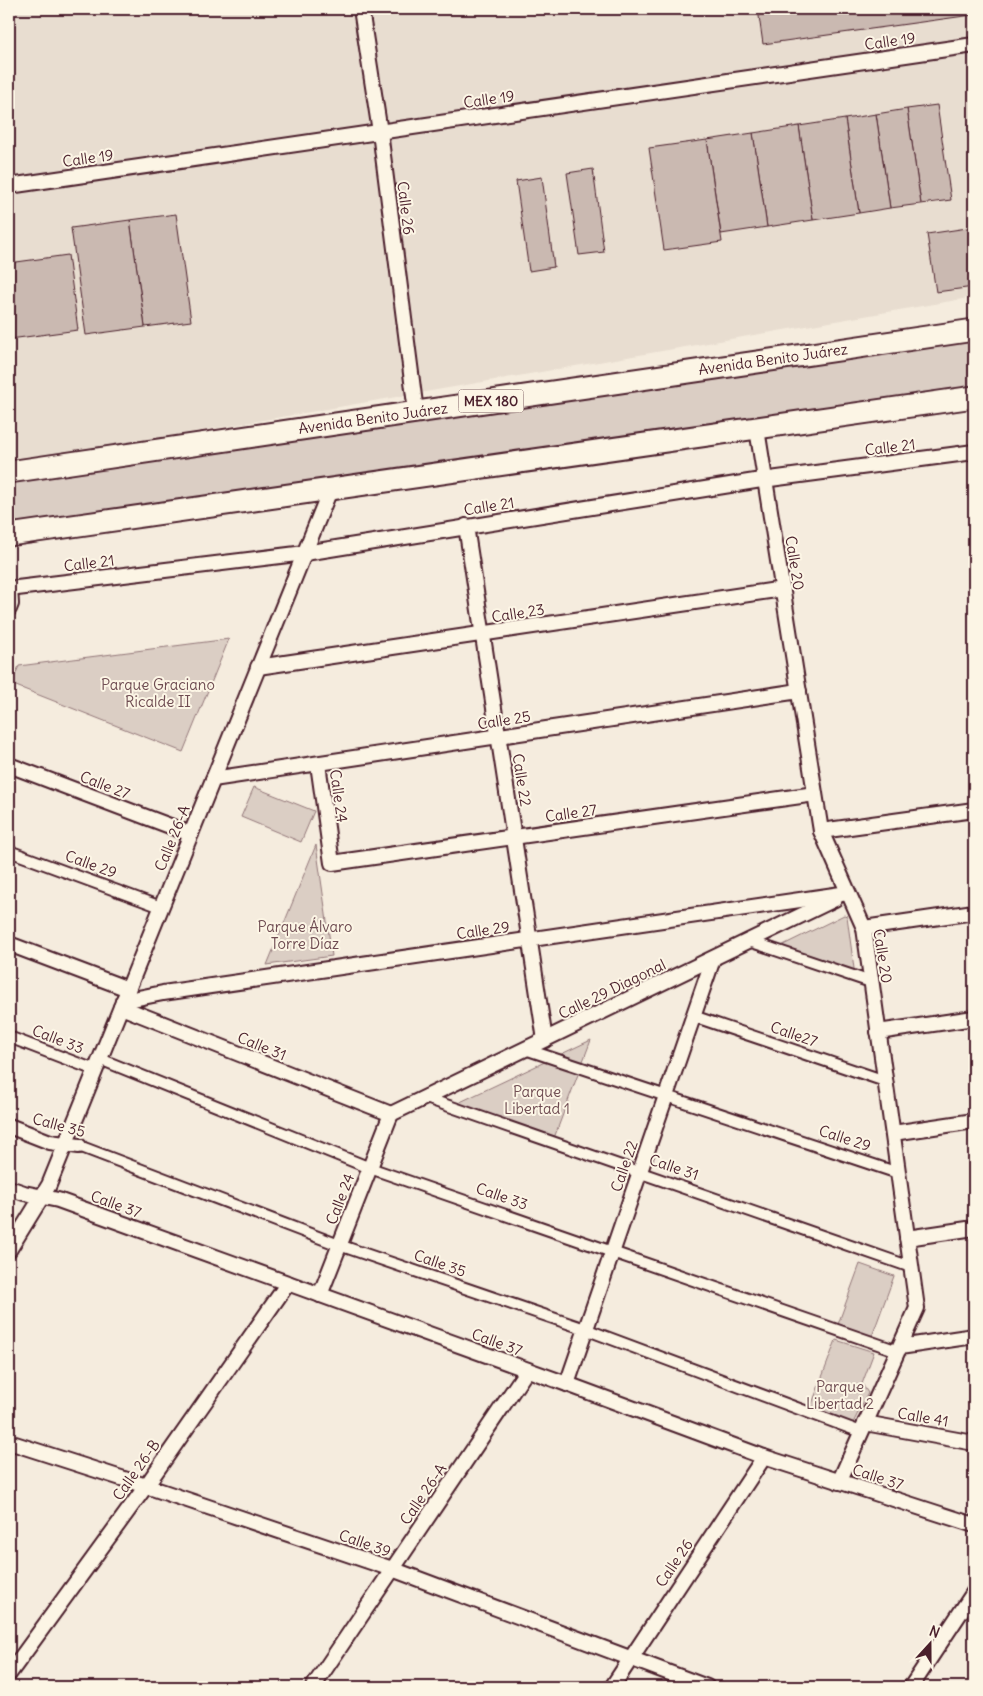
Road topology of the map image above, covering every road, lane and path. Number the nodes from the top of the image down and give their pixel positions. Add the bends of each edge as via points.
1 (362, 9) edge
2 (974, 45) edge
3 (380, 132) junction
4 (9, 186) edge
5 (974, 330) edge
6 (974, 397) edge
7 (416, 412) junction
8 (757, 429) junction
9 (974, 452) edge
10 (9, 472) edge
11 (765, 480) junction
12 (330, 490) junction
13 (466, 526) junction
14 (9, 535) edge
15 (304, 552) junction
16 (10, 588) edge
17 (783, 589) junction
18 (9, 609) edge
19 (482, 634) junction
20 (258, 667) junction
21 (799, 691) junction
22 (498, 737) junction
23 (318, 764) junction
24 (9, 765) edge
25 (213, 779) junction
26 (815, 794) junction
27 (974, 810) edge
28 (821, 831) junction
29 (191, 834) junction
30 (514, 837) junction
31 (9, 850) edge
32 (332, 863) joint
33 (848, 893) junction
34 (161, 907) junction
35 (974, 912) edge
36 (864, 928) junction
37 (530, 939) junction
38 (749, 941) junction
39 (9, 944) edge
40 (713, 958) junction
41 (871, 982) junction
42 (124, 999) junction
43 (693, 1016) junction
44 (974, 1018) edge
45 (878, 1032) junction
46 (9, 1037) edge
47 (545, 1040) junction
48 (525, 1049) junction
49 (97, 1065) junction
50 (885, 1081) junction
51 (665, 1096) junction
52 (426, 1098) junction
53 (391, 1114) junction
54 (974, 1121) edge
55 (9, 1126) edge
56 (893, 1133) junction
57 (65, 1144) junction
58 (79, 1146) joint
59 (370, 1168) junction
60 (639, 1172) junction
61 (898, 1173) junction
62 (9, 1188) edge
63 (41, 1197) junction
64 (974, 1228) edge
65 (907, 1238) junction
66 (339, 1245) junction
67 (9, 1250) edge
68 (612, 1252) junction
69 (911, 1267) junction
70 (288, 1284) junction
71 (320, 1295) junction
72 (585, 1329) junction
73 (974, 1336) edge
74 (899, 1349) junction
75 (526, 1370) junction
76 (567, 1384) junction
77 (863, 1428) junction
78 (9, 1442) edge
79 (973, 1442) edge
80 (764, 1457) junction
81 (839, 1482) junction
82 (146, 1486) junction
83 (974, 1525) edge
84 (392, 1569) junction
85 (974, 1592) edge
86 (630, 1659) junction
87 (9, 1674) edge
88 (313, 1687) edge
89 (612, 1687) edge
90 (707, 1687) edge
91 (911, 1687) edge

1 - 3 street, Calle 26
2 - 3 street, Calle 19
3 - 4 street, Calle 19
3 - 7 street, Calle 26
5 - 7 main road, Avenida Benito Juárez / MEX 180
6 - 8 main road
7 - 10 main road, Avenida Benito Juárez / MEX 180
8 - 11 street, Calle 20
8 - 12 main road
9 - 11 street, Calle 21
11 - 13 street, Calle 21
11 - 17 street, Calle 20
12 - 14 main road
12 - 15 street, Calle 26-A
13 - 15 street, Calle 21
13 - 19 street, Calle 22
15 - 16 street, Calle 21
15 - 20 street, Calle 26-A
16 - 18 street
17 - 19 street, Calle 23
17 - 21 street, Calle 20
19 - 20 street, Calle 23
19 - 22 street, Calle 22
20 - 25 street, Calle 26-A
21 - 22 street, Calle 25
21 - 26 street, Calle 20
22 - 23 street, Calle 25
22 - 30 street, Calle 22
23 - 25 street, Calle 25
23 - 32 street, Calle 24
24 - 29 street, Calle 27
25 - 29 street, Calle 26-A
26 - 28 street, Calle 20
26 - 30 street, Calle 27
27 - 28 street
28 - 33 street, Calle 20
29 - 34 street, Calle 26-A
30 - 32 street, Calle 27
30 - 37 street, Calle 22
31 - 34 street, Calle 29
33 - 36 street, Calle 20
33 - 37 street, Calle 29
33 - 38 street, Calle 29 Diagonal
34 - 42 street, Calle 26-A
35 - 36 street
36 - 41 street, Calle 20
37 - 42 street, Calle 29
37 - 47 street, Calle 22
38 - 40 street, Calle 29 Diagonal
38 - 41 street
39 - 42 street, Calle 31
40 - 43 street, Calle 22
40 - 47 street, Calle 29 Diagonal
41 - 45 street, Calle 20
42 - 49 street, Calle 26-A
42 - 53 street, Calle 31
43 - 50 street, Calle27
43 - 51 street, Calle 22
44 - 45 street
45 - 50 street, Calle 20
46 - 49 street, Calle 33
47 - 48 street, Calle 29 Diagonal
48 - 51 street, Calle 29
48 - 52 street, Calle 29 Diagonal
49 - 57 street, Calle 26-A
49 - 59 street, Calle 33
50 - 56 street, Calle 20
51 - 60 street, Calle 22
51 - 61 street, Calle 29
52 - 53 street, Calle 29 Diagonal
52 - 60 street, Calle 31
53 - 59 street, Calle 24
54 - 56 street
55 - 57 street, Calle 35 via 50,1142
56 - 61 street, Calle 20
57 - 58 street, Calle 35
57 - 63 street, Calle 26-A
58 - 66 street, Calle 35
59 - 66 street, Calle 24
59 - 68 street, Calle 33
60 - 68 street, Calle 22
60 - 69 street, Calle 31
61 - 65 street, Calle 20
62 - 63 street, Calle 37
63 - 67 street, Calle 26-A
63 - 70 street, Calle 37 via 58,1200
64 - 65 street
65 - 69 street, Calle 20
66 - 71 street, Calle 24
66 - 72 street, Calle 35
68 - 72 street, Calle 22
68 - 74 street, Calle 33
69 - 74 street, Calle 20 via 917,1308
70 - 71 street, Calle 37
70 - 82 street, Calle 26-B
71 - 75 street, Calle 37
72 - 76 street, Calle 22
72 - 77 street, Calle 35
73 - 74 street
74 - 77 street, Calle 20
75 - 76 street, Calle 37
75 - 84 street, Calle 26-A
76 - 80 street, Calle 37
77 - 79 street, Calle 41
77 - 81 street, Calle 20
78 - 82 street, Calle 39
80 - 81 street, Calle 37
80 - 86 street, Calle 26
81 - 83 street, Calle 37
82 - 84 street, Calle 39
82 - 87 street, Calle 26-B
84 - 86 street, Calle 39
84 - 88 street, Calle 26-A
85 - 91 street
86 - 89 street, Calle 26
86 - 90 street, Calle 39

